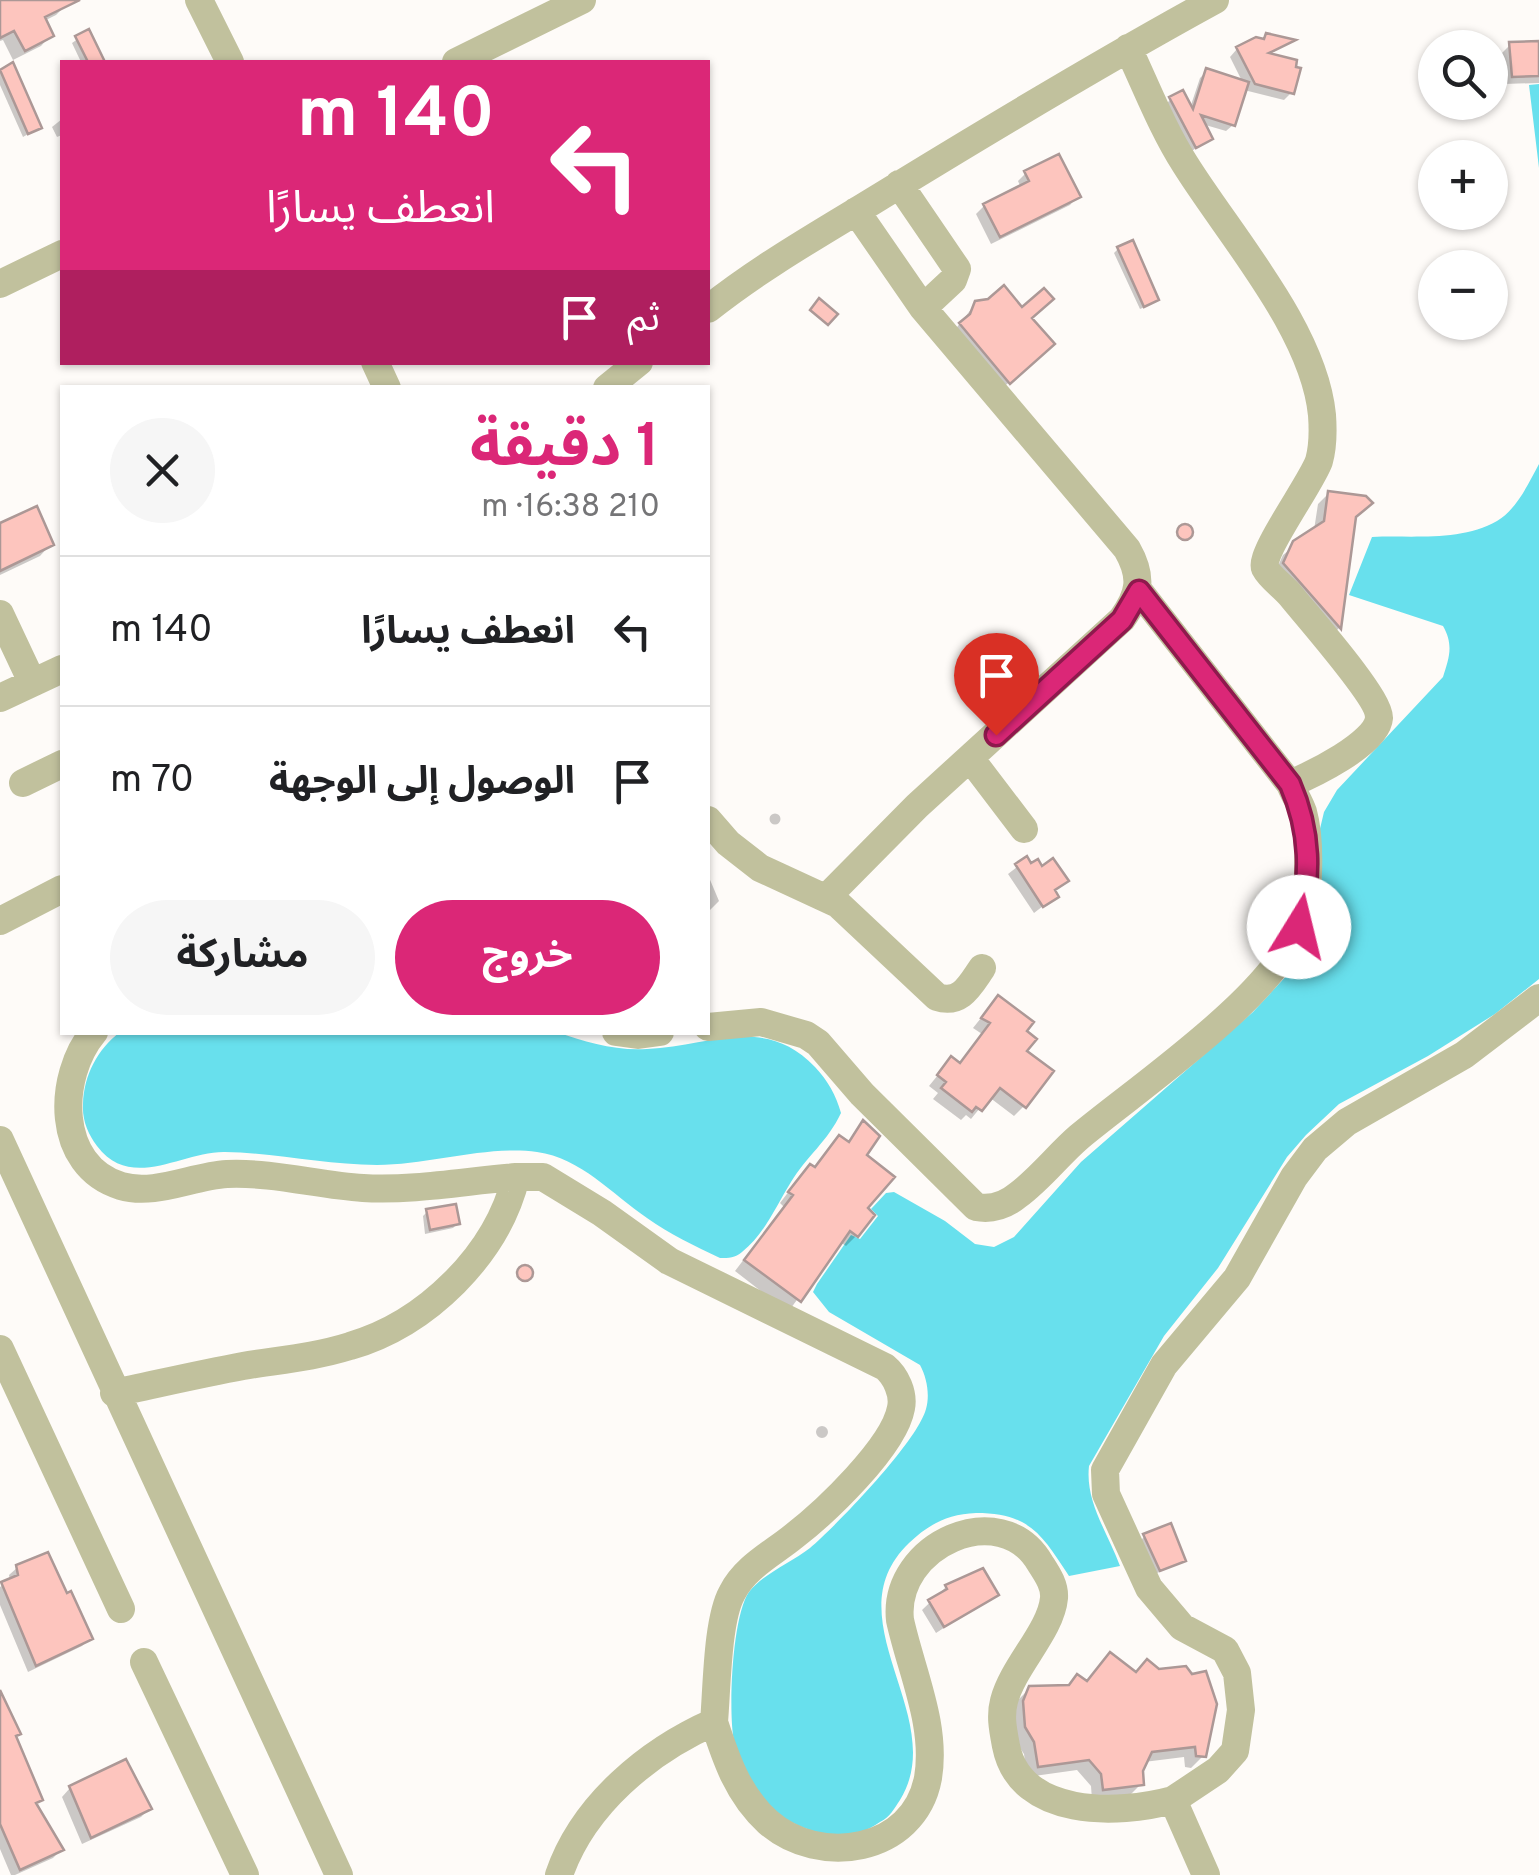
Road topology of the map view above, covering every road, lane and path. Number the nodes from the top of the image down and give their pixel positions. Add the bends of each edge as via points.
1 (199, 0) edge
2 (582, 0) edge
3 (1215, 0) edge
4 (1128, 48) junction
5 (229, 60) edge
6 (460, 60) edge
7 (899, 184) junction
8 (856, 212) junction
9 (60, 255) edge
10 (0, 284) edge
11 (710, 308) edge
12 (923, 308) junction
13 (636, 365) edge
14 (611, 385) edge
15 (1139, 591) junction
16 (0, 614) edge
17 (60, 671) edge
18 (32, 682) junction
19 (0, 698) edge
20 (970, 758) junction
21 (60, 765) edge
22 (23, 783) dead end
23 (1290, 784) junction
24 (710, 822) edge
25 (1024, 830) dead end
26 (60, 891) edge
27 (827, 897) junction
28 (0, 921) edge
29 (982, 968) dead end
30 (1539, 998) edge
31 (710, 1026) edge
32 (92, 1035) edge
33 (0, 1140) edge
34 (516, 1177) junction
35 (0, 1348) edge
36 (114, 1392) junction
37 (121, 1609) dead end
38 (144, 1662) dead end
39 (714, 1722) junction
40 (1173, 1800) junction
41 (245, 1875) edge
42 (339, 1875) edge
43 (559, 1875) edge
44 (1206, 1875) edge

1 - 5 street
2 - 6 street
3 - 4 street
4 - 7 street
4 - 23 street via 1182,159 1296,334 1319,396 1318,462 1264,560 1379,715 1339,761
7 - 8 street
7 - 12 street via 957,268
8 - 11 street via 756,271
8 - 12 street
9 - 10 street
12 - 15 street via 1127,549
13 - 14 street
15 - 20 street via 1122,620
15 - 23 street
16 - 18 street
17 - 18 street
18 - 19 street
20 - 25 street
20 - 27 street
21 - 22 street
23 - 31 street via 1305,826 1307,890 1299,927 1282,957 1186,1052 996,1208 976,1208 806,1035 761,1022
24 - 27 street via 760,868
26 - 28 street
27 - 29 street via 937,997 962,995
30 - 40 street via 1464,1055 1347,1122 1315,1149 1236,1278 1164,1365 1105,1470 1106,1494 1149,1588 1182,1627 1225,1650 1237,1673 1235,1752
32 - 34 street via 72,1070 70,1124 84,1157 119,1186 149,1188 233,1174 373,1188
33 - 36 street
34 - 36 street via 475,1259 434,1302 400,1324 312,1356
34 - 39 street via 543,1177 669,1261 886,1366 896,1381 901,1409 874,1456 848,1488 734,1588 725,1612
35 - 37 street
36 - 42 street
38 - 41 street
39 - 40 street via 741,1790 782,1831 810,1844 856,1849 898,1828 919,1802 929,1766 928,1726 900,1620 903,1584 939,1544 962,1534 1003,1535 1038,1558 1054,1598 1003,1704 1016,1774 1067,1804 1123,1810
39 - 43 street via 667,1745 621,1784 575,1837
40 - 44 street

